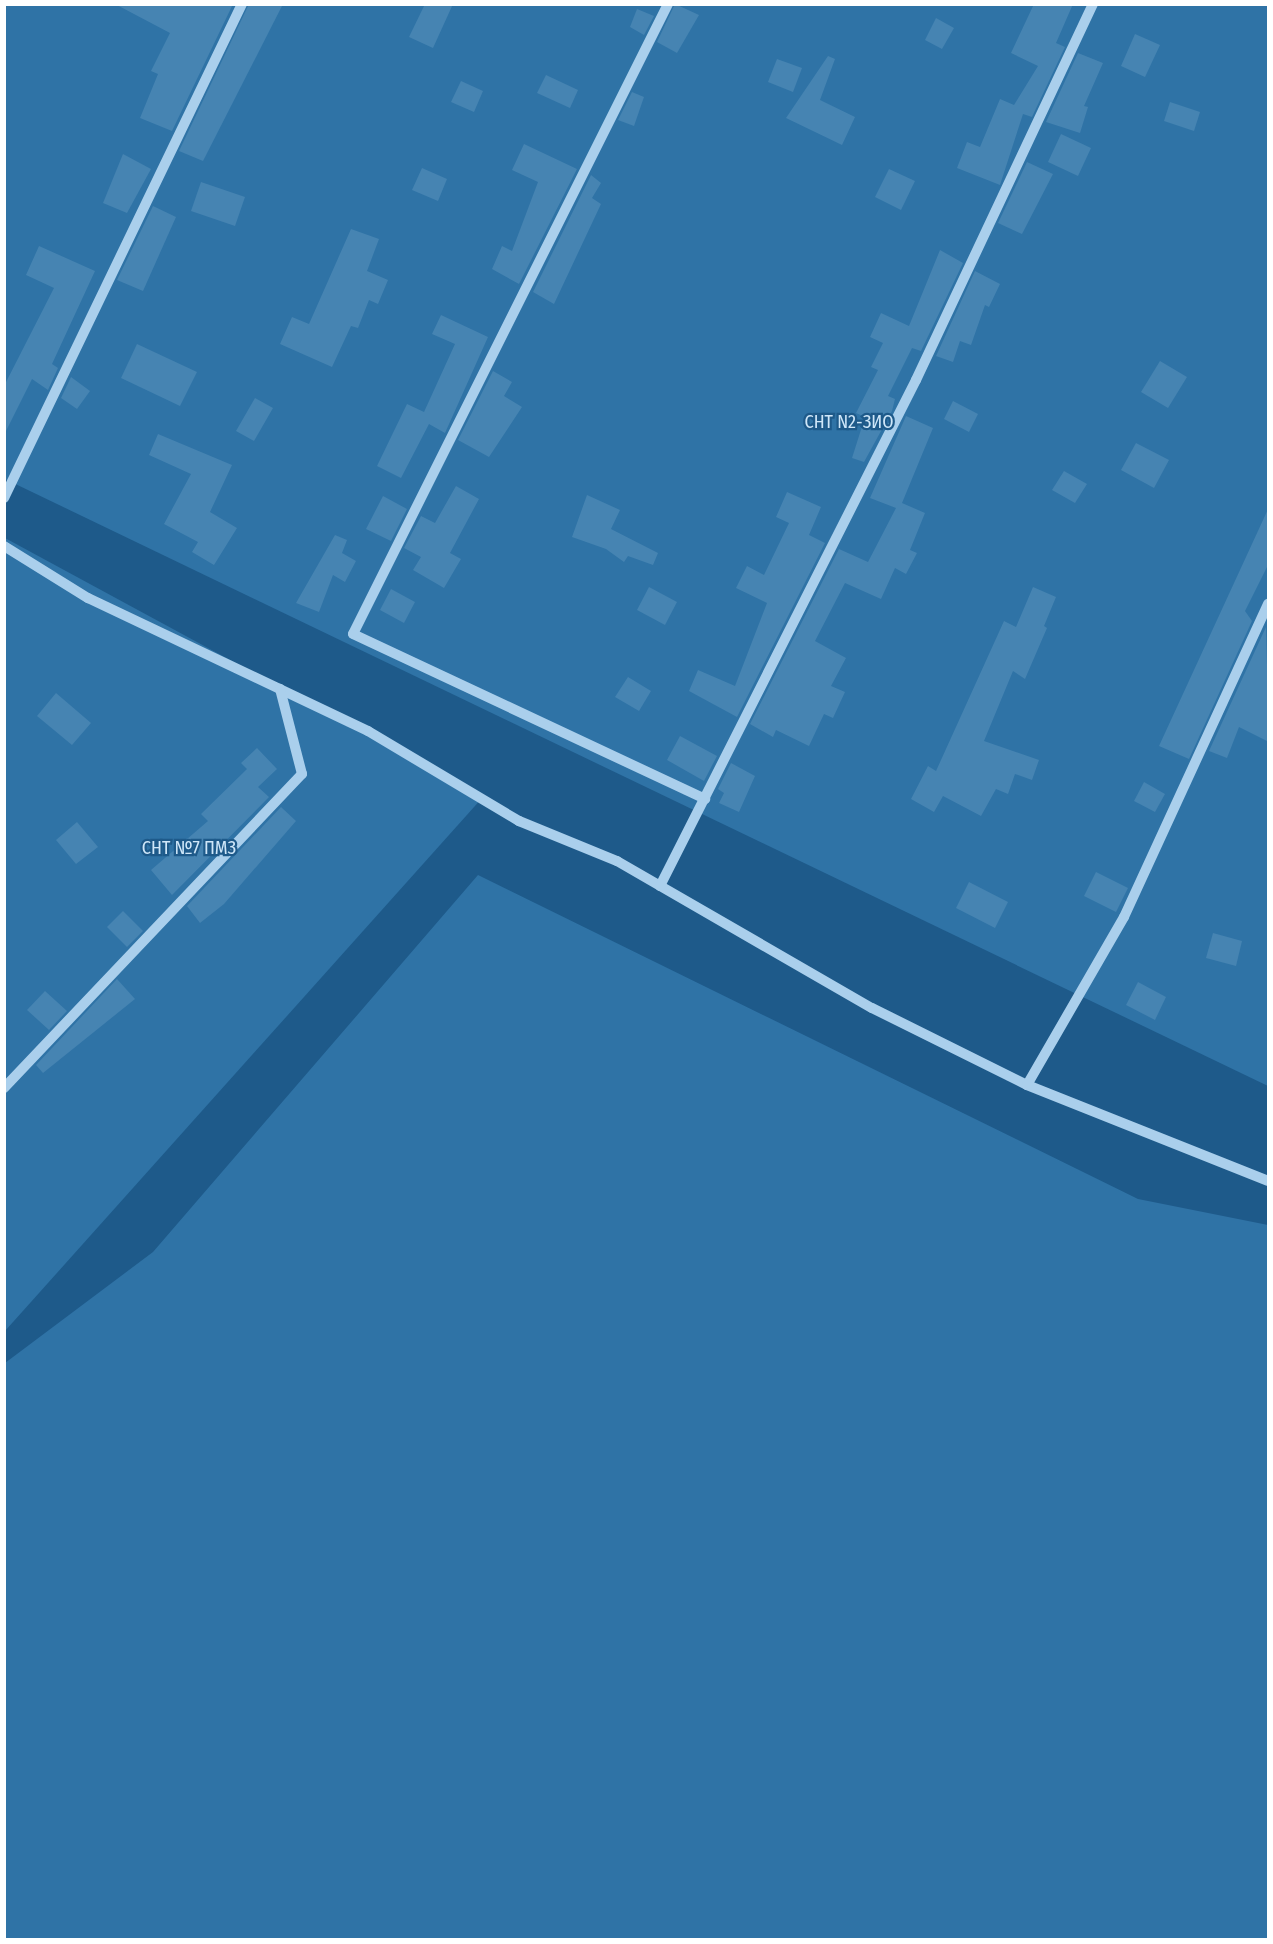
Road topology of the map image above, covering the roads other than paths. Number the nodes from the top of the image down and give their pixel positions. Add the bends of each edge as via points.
1 (242, 4) edge
2 (668, 4) edge
3 (1093, 4) edge
4 (4, 498) edge
5 (4, 546) edge
6 (1269, 604) edge
7 (280, 689) junction
8 (705, 799) junction
9 (660, 886) junction
10 (1027, 1085) junction
11 (4, 1088) edge
12 (1269, 1181) edge

1 - 4 street
2 - 8 street via 353,634
3 - 8 street via 911,390
5 - 7 street via 88,598
6 - 10 street via 1124,917
7 - 9 street via 368,731 519,820 617,861
7 - 11 street via 302,774
8 - 9 street
9 - 10 street via 872,1008
10 - 12 street

